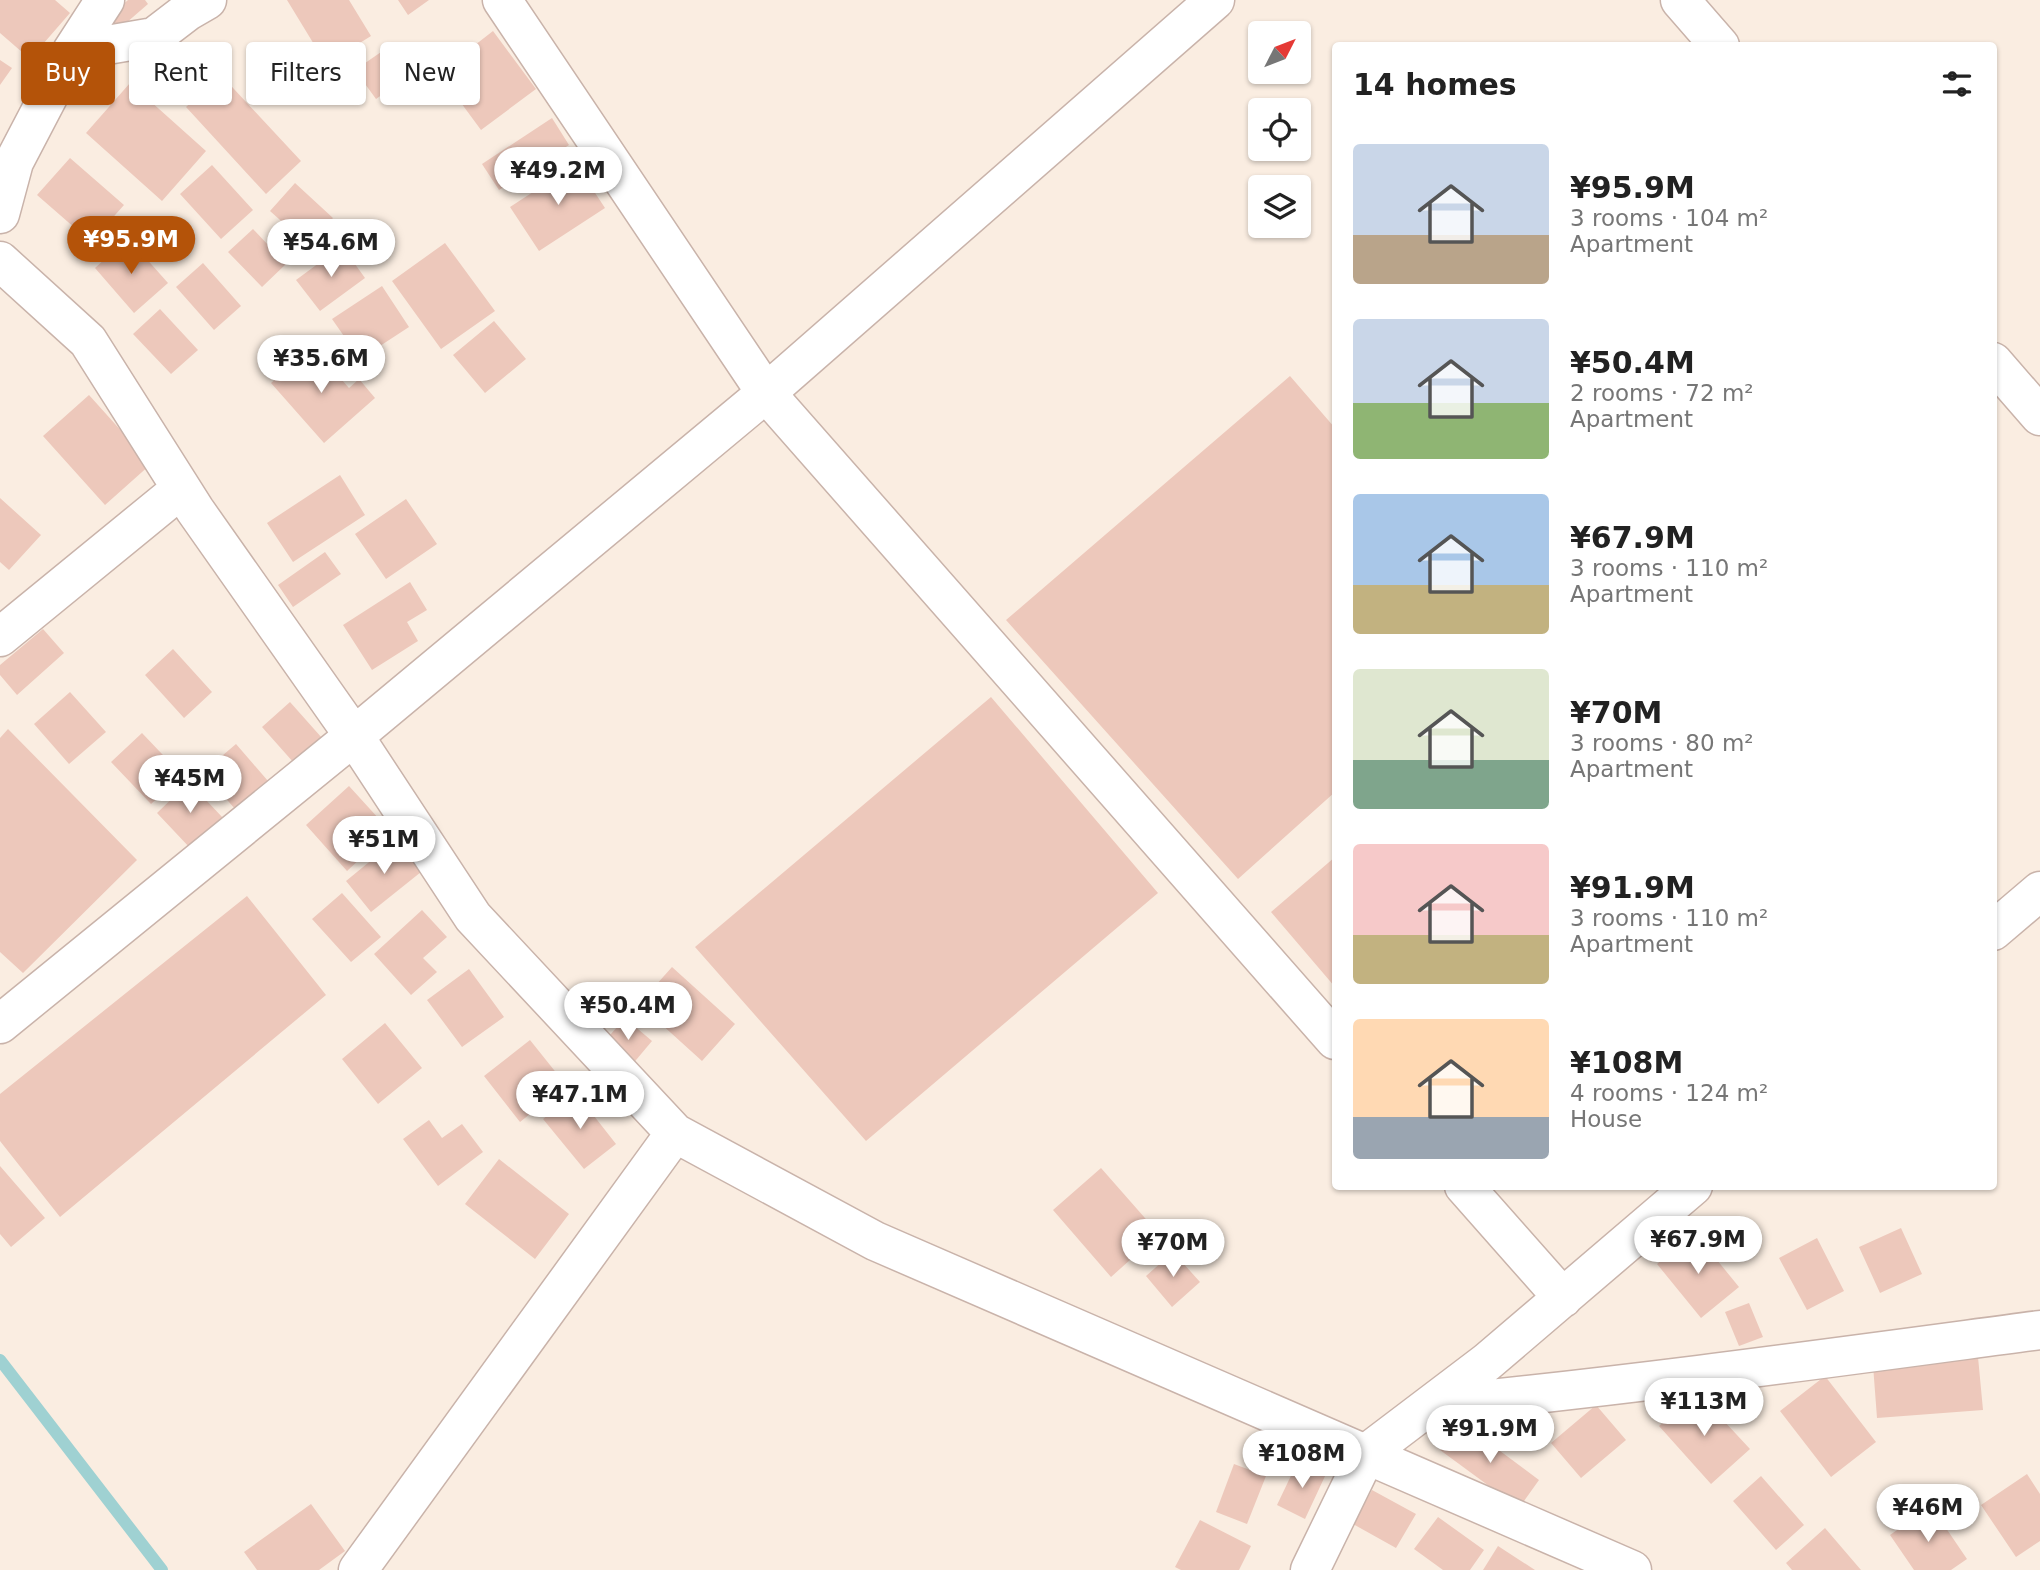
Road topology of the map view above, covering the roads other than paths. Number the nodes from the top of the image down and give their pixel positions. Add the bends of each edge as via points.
1 (207, 0) edge
2 (502, 0) edge
3 (1215, 0) edge
4 (1680, 0) edge
5 (85, 19) edge
6 (1717, 42) edge
7 (0, 214) edge
8 (0, 261) edge
9 (1997, 367) edge
10 (765, 393) junction
11 (2040, 416) edge
12 (181, 489) junction
13 (0, 637) edge
14 (354, 736) junction
15 (2040, 891) edge
16 (1997, 928) edge
17 (1, 1022) edge
18 (1332, 1037) edge
19 (675, 1133) junction
20 (1468, 1190) edge
21 (1688, 1190) edge
22 (1563, 1298) junction
23 (2040, 1330) edge
24 (1431, 1405) junction
25 (1367, 1453) junction
26 (358, 1570) edge
27 (1310, 1570) edge
28 (1632, 1570) edge

1 - 5 street via 154,37
2 - 10 street
3 - 10 street
4 - 6 street
5 - 7 street via 14,162
8 - 12 street via 88,341
9 - 11 street
10 - 14 street
10 - 18 street
12 - 13 street
12 - 14 street
14 - 17 street
14 - 19 street via 473,917
15 - 16 street
19 - 25 street via 874,1241
19 - 26 street
20 - 22 street
21 - 22 street
22 - 24 street
23 - 24 street via 1747,1370
24 - 25 street
25 - 27 street
25 - 28 street

